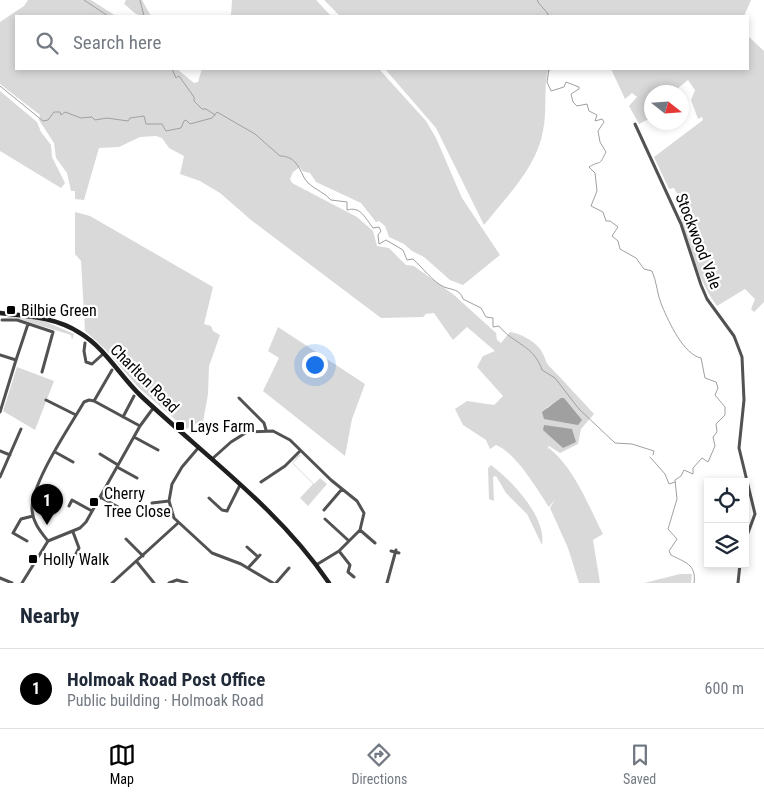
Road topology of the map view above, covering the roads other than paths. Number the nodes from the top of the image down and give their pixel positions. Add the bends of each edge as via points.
1 (635, 124) dead end
2 (2, 315) edge
3 (28, 324) junction
4 (85, 343) dead end
5 (103, 354) junction
6 (0, 355) edge
7 (16, 360) junction
8 (112, 370) dead end
9 (42, 372) dead end
10 (134, 396) dead end
11 (239, 398) dead end
12 (46, 400) dead end
13 (94, 401) junction
14 (154, 407) junction
15 (0, 412) edge
16 (76, 415) junction
17 (123, 417) junction
18 (140, 426) junction
19 (21, 429) dead end
20 (266, 430) junction
21 (134, 436) junction
22 (199, 447) junction
23 (158, 450) dead end
24 (0, 451) edge
25 (300, 451) junction
26 (55, 452) junction
27 (100, 454) dead end
28 (10, 455) junction
29 (212, 459) junction
30 (73, 462) dead end
31 (118, 466) junction
32 (0, 477) edge
33 (137, 478) dead end
34 (261, 482) dead end
35 (240, 485) junction
36 (342, 489) junction
37 (100, 497) junction
38 (209, 498) dead end
39 (169, 501) junction
40 (152, 503) dead end
41 (69, 506) dead end
42 (120, 508) dead end
43 (324, 510) dead end
44 (92, 511) junction
45 (33, 516) junction
46 (325, 519) dead end
47 (178, 523) junction
48 (360, 530) junction
49 (749, 530) edge
50 (73, 532) junction
51 (126, 539) dead end
52 (27, 541) dead end
53 (48, 541) junction
54 (350, 542) junction
55 (375, 543) dead end
56 (247, 547) dead end
57 (339, 551) junction
58 (395, 552) dead end
59 (143, 556) junction
60 (136, 562) junction
61 (316, 564) junction
62 (69, 567) dead end
63 (248, 568) junction
64 (289, 568) dead end
65 (740, 568) edge
66 (354, 577) dead end
67 (0, 578) edge
68 (12, 583) edge
69 (22, 583) edge
70 (112, 583) edge
71 (154, 583) edge
72 (169, 583) edge
73 (187, 583) edge
74 (274, 583) edge
75 (328, 583) edge
76 (387, 583) edge
77 (738, 583) edge

1 - 49 street, Stockwood Vale via 681,224 701,285 734,336 742,357 744,400 739,448 755,514
2 - 3 street
2 - 5 street, Charlton Road via 41,318 72,328
3 - 7 street
3 - 9 street via 53,334
4 - 5 street via 86,362 92,364
5 - 14 street, Charlton Road
6 - 7 street
7 - 15 street
8 - 13 street
10 - 17 street
11 - 20 street via 264,423
12 - 16 street
13 - 16 street via 84,402
13 - 17 street
14 - 18 street
14 - 22 street, Charlton Road
16 - 26 street
17 - 18 street
18 - 21 street
19 - 28 street
20 - 25 street via 282,435
20 - 29 street via 247,432
21 - 23 street
21 - 31 street
22 - 29 street, Charlton Road
22 - 39 street via 172,484
24 - 28 street
25 - 34 street
25 - 36 street
26 - 30 street
26 - 45 street via 34,493
27 - 31 street
28 - 32 street
29 - 35 street, Charlton Road
31 - 33 street
31 - 37 street
35 - 38 street via 227,511
35 - 61 street, Charlton Road via 288,531
36 - 43 street
36 - 48 street via 362,508 364,520
37 - 42 street
37 - 44 street
39 - 40 street
39 - 47 street
41 - 44 street via 72,500
44 - 50 street via 84,525
45 - 52 street via 21,519 13,533
45 - 53 street
46 - 54 street
47 - 59 street
47 - 63 street via 212,553
48 - 54 street
48 - 55 street
50 - 53 street
50 - 62 street via 79,548
51 - 59 street
53 - 69 street
54 - 57 street
56 - 63 street via 258,556
57 - 61 street
57 - 66 street via 350,565 348,572
58 - 76 street
59 - 60 street
60 - 70 street
60 - 71 street
61 - 75 street, Charlton Road
63 - 74 street
64 - 74 street
65 - 77 street
67 - 68 street
72 - 73 street via 177,580

